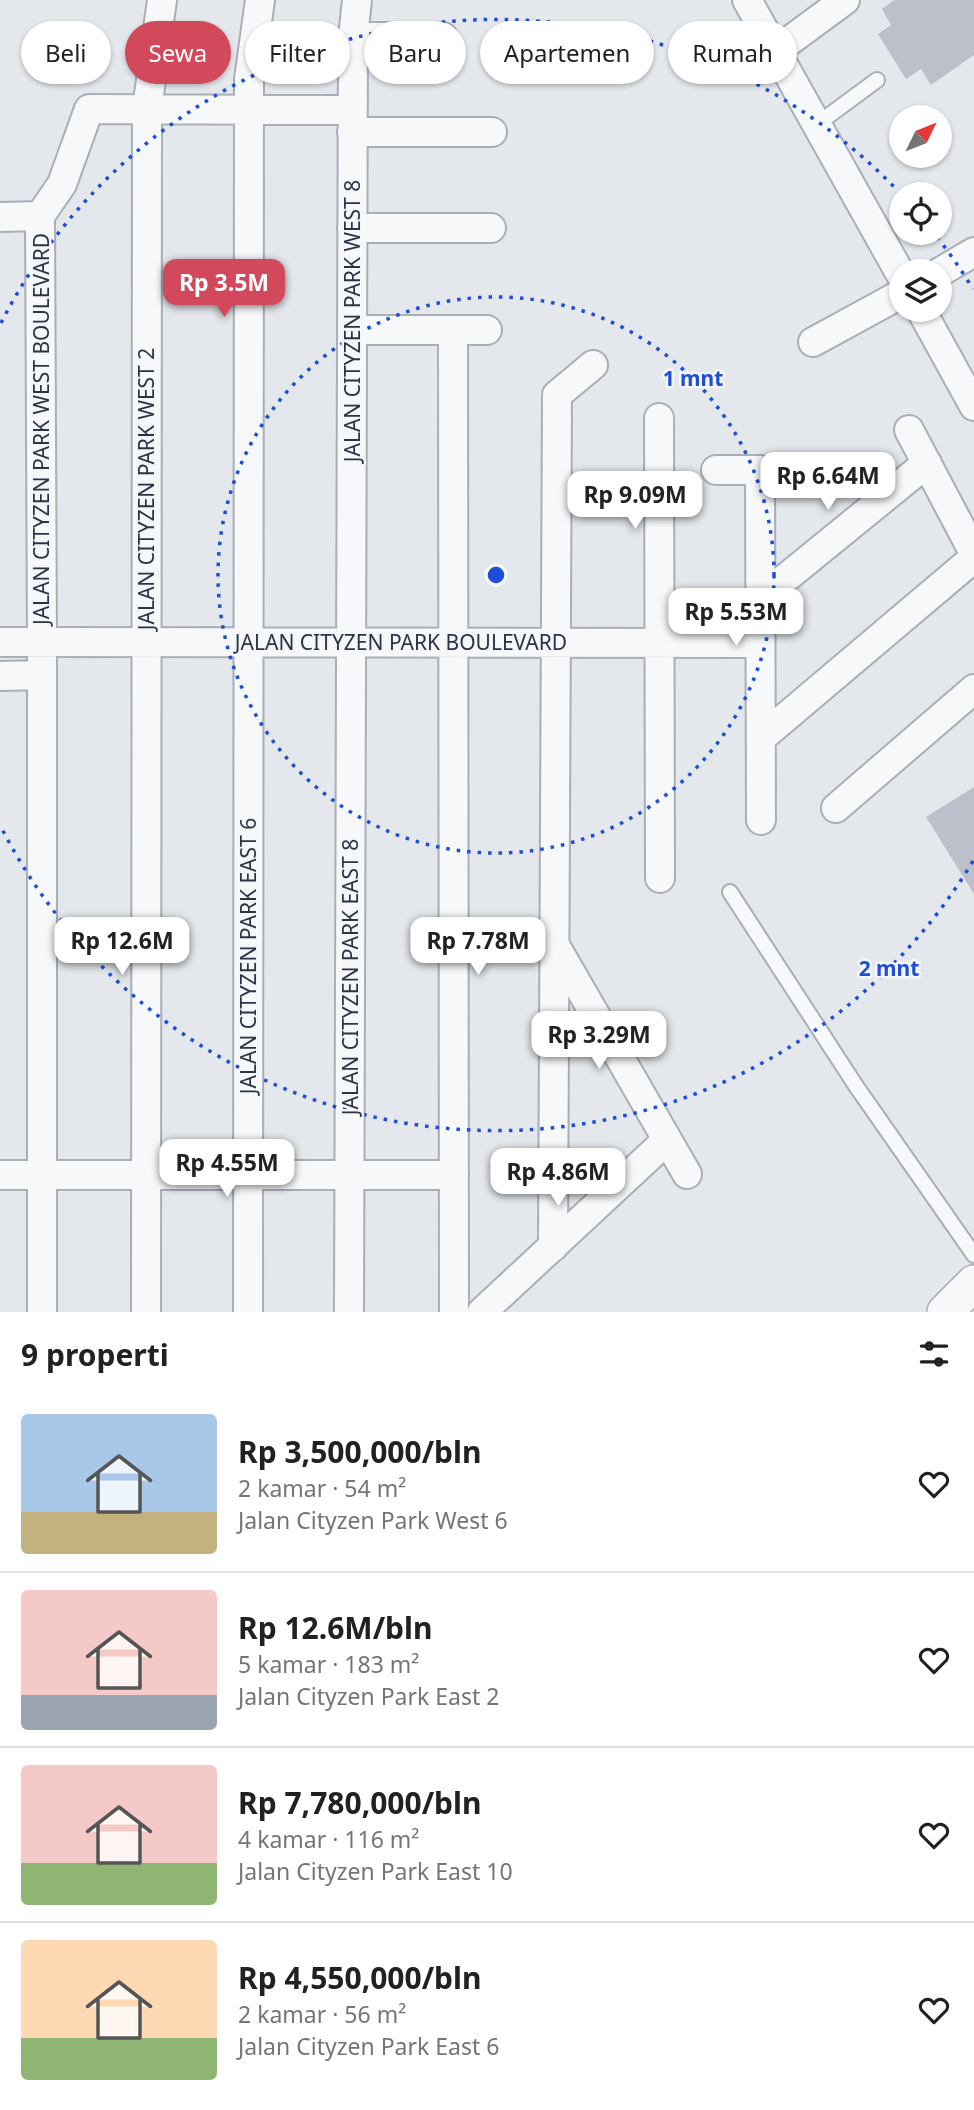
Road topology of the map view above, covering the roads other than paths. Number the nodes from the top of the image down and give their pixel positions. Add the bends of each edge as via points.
1 (162, 0) edge
2 (260, 0) edge
3 (357, 0) edge
4 (747, 0) edge
5 (845, 0) edge
6 (760, 21) edge
7 (797, 35) edge
8 (353, 37) junction
9 (364, 37) edge
10 (877, 80) dead end
11 (795, 84) edge
12 (147, 109) junction
13 (249, 109) junction
14 (352, 121) junction
15 (816, 125) junction
16 (492, 132) dead end
17 (40, 216) junction
18 (0, 218) edge
19 (352, 228) junction
20 (491, 229) dead end
21 (974, 252) edge
22 (892, 259) edge
23 (952, 265) edge
24 (889, 301) edge
25 (928, 322) edge
26 (352, 330) junction
27 (453, 330) junction
28 (487, 330) dead end
29 (813, 342) dead end
30 (593, 365) dead end
31 (974, 406) edge
32 (659, 418) dead end
33 (909, 430) dead end
34 (927, 463) junction
35 (716, 470) dead end
36 (974, 552) edge
37 (974, 558) edge
38 (760, 599) junction
39 (0, 642) edge
40 (43, 642) junction
41 (146, 642) junction
42 (248, 642) junction
43 (351, 642) junction
44 (453, 642) junction
45 (556, 643) junction
46 (660, 643) junction
47 (760, 643) junction
48 (42, 675) junction
49 (0, 676) edge
50 (974, 689) edge
51 (761, 738) junction
52 (836, 808) dead end
53 (761, 820) dead end
54 (660, 878) dead end
55 (730, 891) dead end
56 (554, 945) junction
57 (667, 1140) junction
58 (0, 1174) edge
59 (687, 1174) dead end
60 (42, 1175) junction
61 (146, 1175) junction
62 (248, 1175) junction
63 (350, 1175) junction
64 (454, 1175) junction
65 (553, 1247) junction
66 (974, 1255) edge
67 (974, 1283) edge
68 (42, 1312) edge
69 (146, 1312) edge
70 (248, 1312) edge
71 (349, 1312) edge
72 (454, 1312) edge
73 (482, 1312) edge
74 (945, 1312) edge

1 - 12 street, JALAN CITYZEN PARK WEST 2
2 - 13 street, JALAN CITYZEN PARK EAST 6
3 - 8 street, JALAN CITYZEN PARK WEST 8
4 - 6 street
5 - 7 street
8 - 9 street
8 - 14 street, JALAN CITYZEN PARK WEST 8
10 - 15 lane
11 - 15 street
12 - 13 street
12 - 17 street via 89,109 62,184
12 - 41 street, JALAN CITYZEN PARK WEST 2
13 - 14 street
13 - 42 street, JALAN CITYZEN PARK EAST 6
14 - 16 street
14 - 19 street, JALAN CITYZEN PARK WEST 8
15 - 22 street
17 - 18 street
17 - 40 street, JALAN CITYZEN PARK WEST BOULEVARD
19 - 20 street
19 - 26 street, JALAN CITYZEN PARK WEST 8
21 - 23 street
24 - 29 street
25 - 31 street
26 - 27 street
26 - 43 street, JALAN CITYZEN PARK WEST 8
27 - 28 street
27 - 44 street
30 - 45 street via 557,395
32 - 46 street
33 - 34 street
34 - 36 street
34 - 38 street
35 - 38 street via 760,470
37 - 51 street
38 - 47 street
39 - 40 street, JALAN CITYZEN PARK BOULEVARD
40 - 41 street, JALAN CITYZEN PARK BOULEVARD
40 - 48 street, JALAN CITYZEN PARK WEST BOULEVARD
41 - 42 street, JALAN CITYZEN PARK BOULEVARD
41 - 61 street, JALAN CITYZEN PARK WEST 2
42 - 43 street, JALAN CITYZEN PARK BOULEVARD
42 - 62 street, JALAN CITYZEN PARK EAST 6
43 - 44 street, JALAN CITYZEN PARK BOULEVARD
43 - 63 street, JALAN CITYZEN PARK EAST 8
44 - 45 street, JALAN CITYZEN PARK BOULEVARD
44 - 64 street
45 - 46 street, JALAN CITYZEN PARK BOULEVARD
45 - 56 street
46 - 47 street, JALAN CITYZEN PARK BOULEVARD
46 - 54 street
47 - 51 street
48 - 49 street
48 - 60 street, JALAN CITYZEN PARK WEST BOULEVARD
50 - 52 street
51 - 53 street
55 - 66 lane via 856,1086
56 - 57 street
56 - 65 street
57 - 59 street
57 - 65 street
58 - 60 street
60 - 61 street
60 - 68 street, JALAN CITYZEN PARK WEST BOULEVARD
61 - 62 street
61 - 69 street, JALAN CITYZEN PARK WEST 2
62 - 63 street
62 - 70 street, JALAN CITYZEN PARK EAST 6
63 - 64 street
63 - 71 street, JALAN CITYZEN PARK EAST 8
64 - 72 street
65 - 73 street
67 - 74 street

